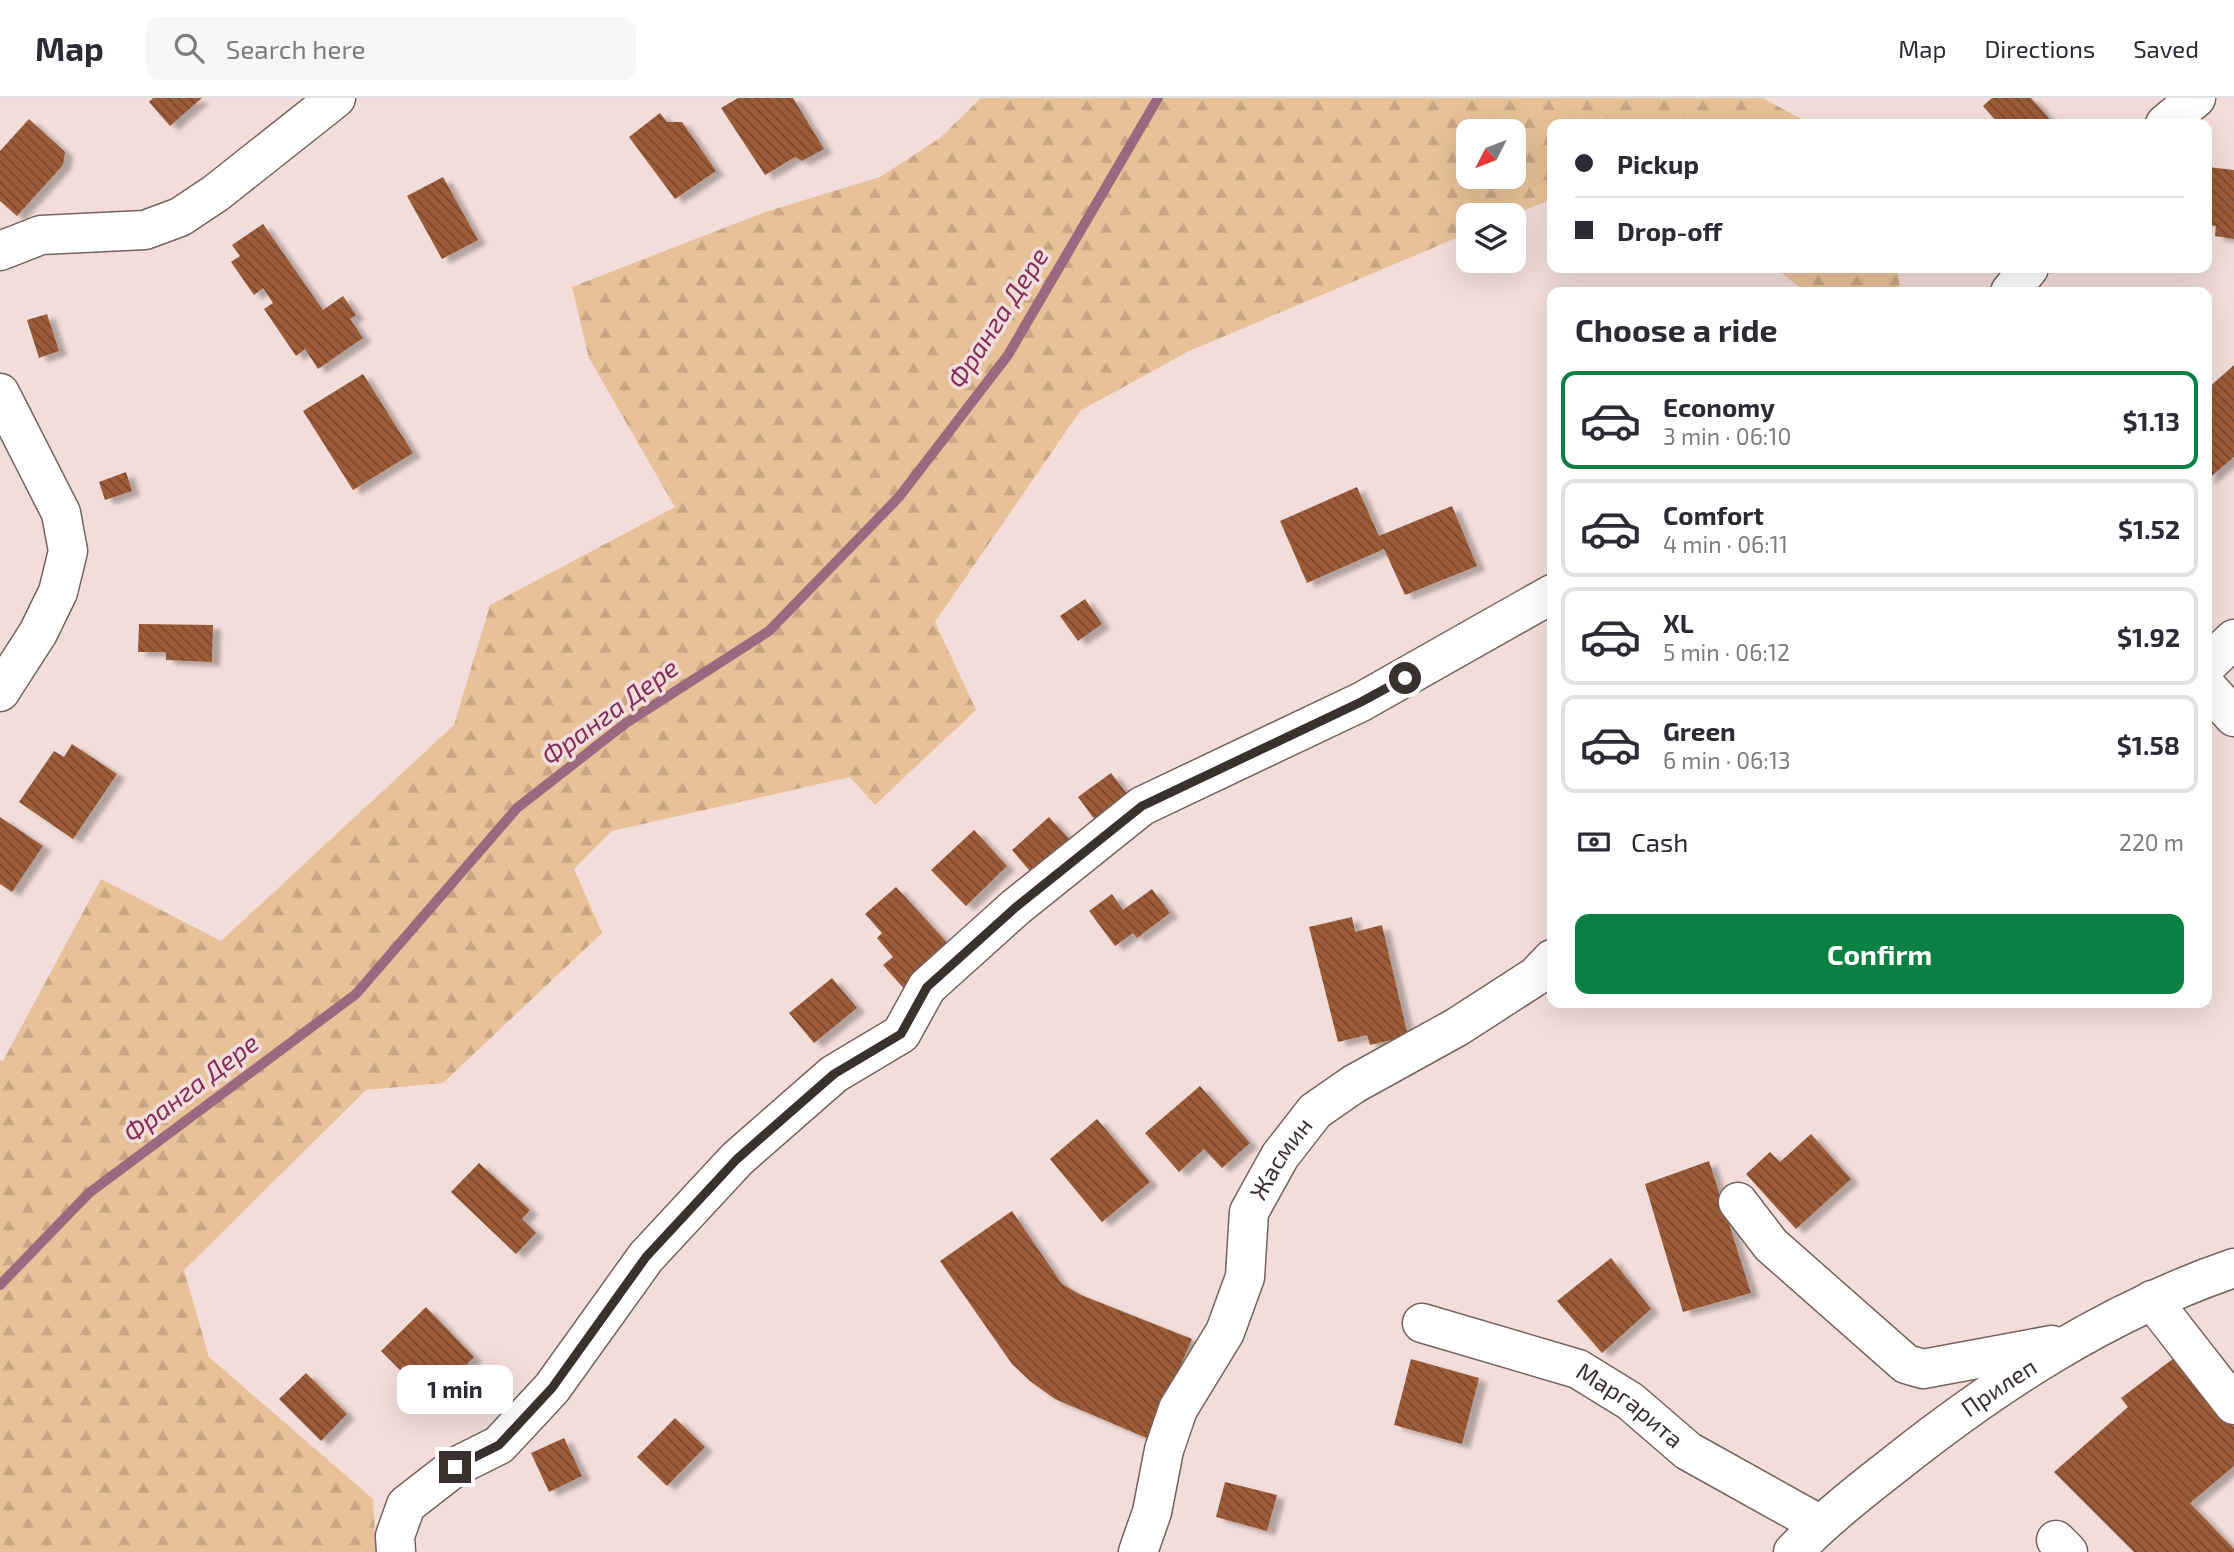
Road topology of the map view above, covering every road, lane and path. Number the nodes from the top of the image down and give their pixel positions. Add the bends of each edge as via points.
1 (336, 98) edge
2 (2196, 98) edge
3 (2171, 119) edge
4 (0, 251) edge
5 (2025, 273) edge
6 (2014, 287) edge
7 (0, 393) edge
8 (1547, 597) edge
9 (2234, 639) edge
10 (2212, 660) edge
11 (0, 692) edge
12 (2212, 693) edge
13 (2234, 717) edge
14 (1547, 964) edge
15 (1738, 1202) dead end
16 (2234, 1268) edge
17 (2152, 1300) junction
18 (1422, 1323) dead end
19 (2067, 1343) junction
20 (2234, 1405) edge
21 (1819, 1524) junction
22 (396, 1552) edge
23 (1138, 1552) edge
24 (1793, 1552) edge

1 - 4 street via 180,217 145,230 41,235
2 - 3 street
5 - 6 street
7 - 11 street via 61,513 68,551 58,592 38,634
8 - 22 street via 1361,702 1142,806 1016,907 927,987 901,1034 834,1074 737,1159 646,1257 552,1388 499,1445 455,1467 405,1505 395,1536
9 - 10 street
12 - 13 street
14 - 23 street, Жасмин via 1457,1027 1315,1111 1280,1156 1249,1212 1245,1277 1225,1332 1178,1409
15 - 19 street via 1771,1245 1906,1364 1923,1368
16 - 17 street, Прилеп
17 - 19 street, Прилеп
17 - 20 street
18 - 21 street, Маргарита via 1578,1369 1630,1401 1688,1451
19 - 21 street, Прилеп via 1935,1432
21 - 24 street, Прилеп

